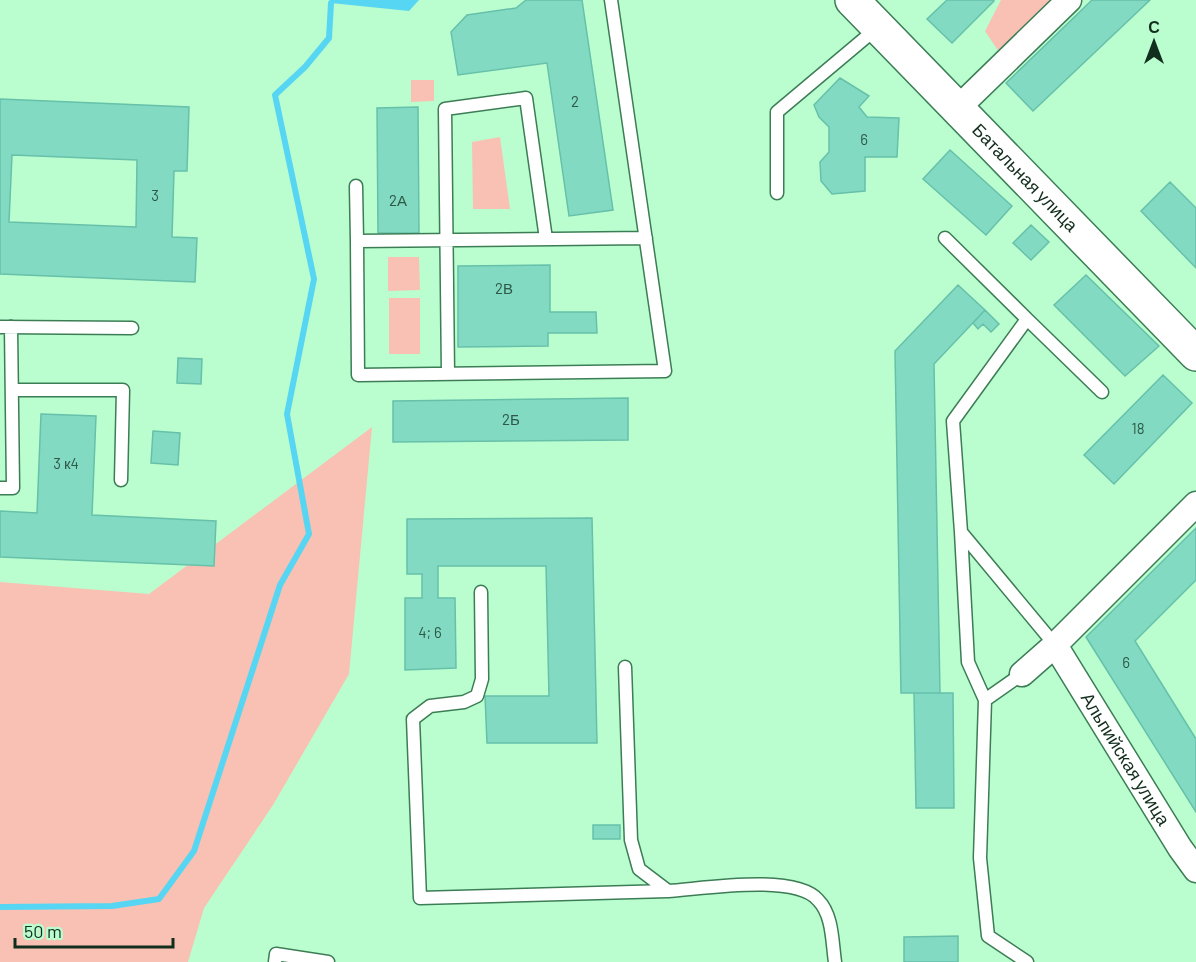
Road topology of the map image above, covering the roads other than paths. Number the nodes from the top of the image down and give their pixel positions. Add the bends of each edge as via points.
1 (611, 0) edge
2 (852, 0) edge
3 (1069, 0) edge
4 (878, 27) junction
5 (957, 109) junction
6 (356, 186) dead end
7 (777, 193) dead end
8 (646, 238) junction
9 (945, 238) dead end
10 (546, 239) junction
11 (447, 240) junction
12 (357, 241) junction
13 (1027, 319) junction
14 (5, 327) edge
15 (132, 328) dead end
16 (1194, 347) edge
17 (448, 374) junction
18 (12, 390) junction
19 (1102, 392) dead end
20 (121, 480) dead end
21 (0, 488) edge
22 (1196, 504) edge
23 (961, 532) junction
24 (481, 592) dead end
25 (1055, 645) junction
26 (626, 667) dead end
27 (1022, 674) joint
28 (985, 700) junction
29 (1196, 870) edge
30 (668, 891) junction
31 (275, 962) edge
32 (328, 962) edge
33 (835, 962) edge
34 (1027, 962) edge

1 - 8 lane
2 - 4 main road, Батальная улица
3 - 5 street
4 - 5 main road, Батальная улица
4 - 7 lane via 777,112
5 - 16 main road, Батальная улица
6 - 12 lane
8 - 10 lane
8 - 17 lane via 665,371
9 - 13 lane
10 - 11 lane
10 - 11 lane via 526,98 445,109
11 - 12 lane
11 - 17 lane
12 - 17 lane via 358,375
13 - 19 lane
13 - 23 lane via 953,421
14 - 15 lane
14 - 18 lane
18 - 20 lane via 123,390
18 - 21 lane via 13,488
22 - 25 street
23 - 25 lane
23 - 28 lane via 968,662
24 - 30 lane via 482,679 477,696 464,702 430,706 413,719 420,898
25 - 27 street
25 - 29 street, Альпийская улица
26 - 30 lane via 631,840 639,869
27 - 28 lane
28 - 34 lane via 980,858 988,936
30 - 33 lane via 782,884 805,890 819,900 830,921
31 - 32 lane via 276,954

